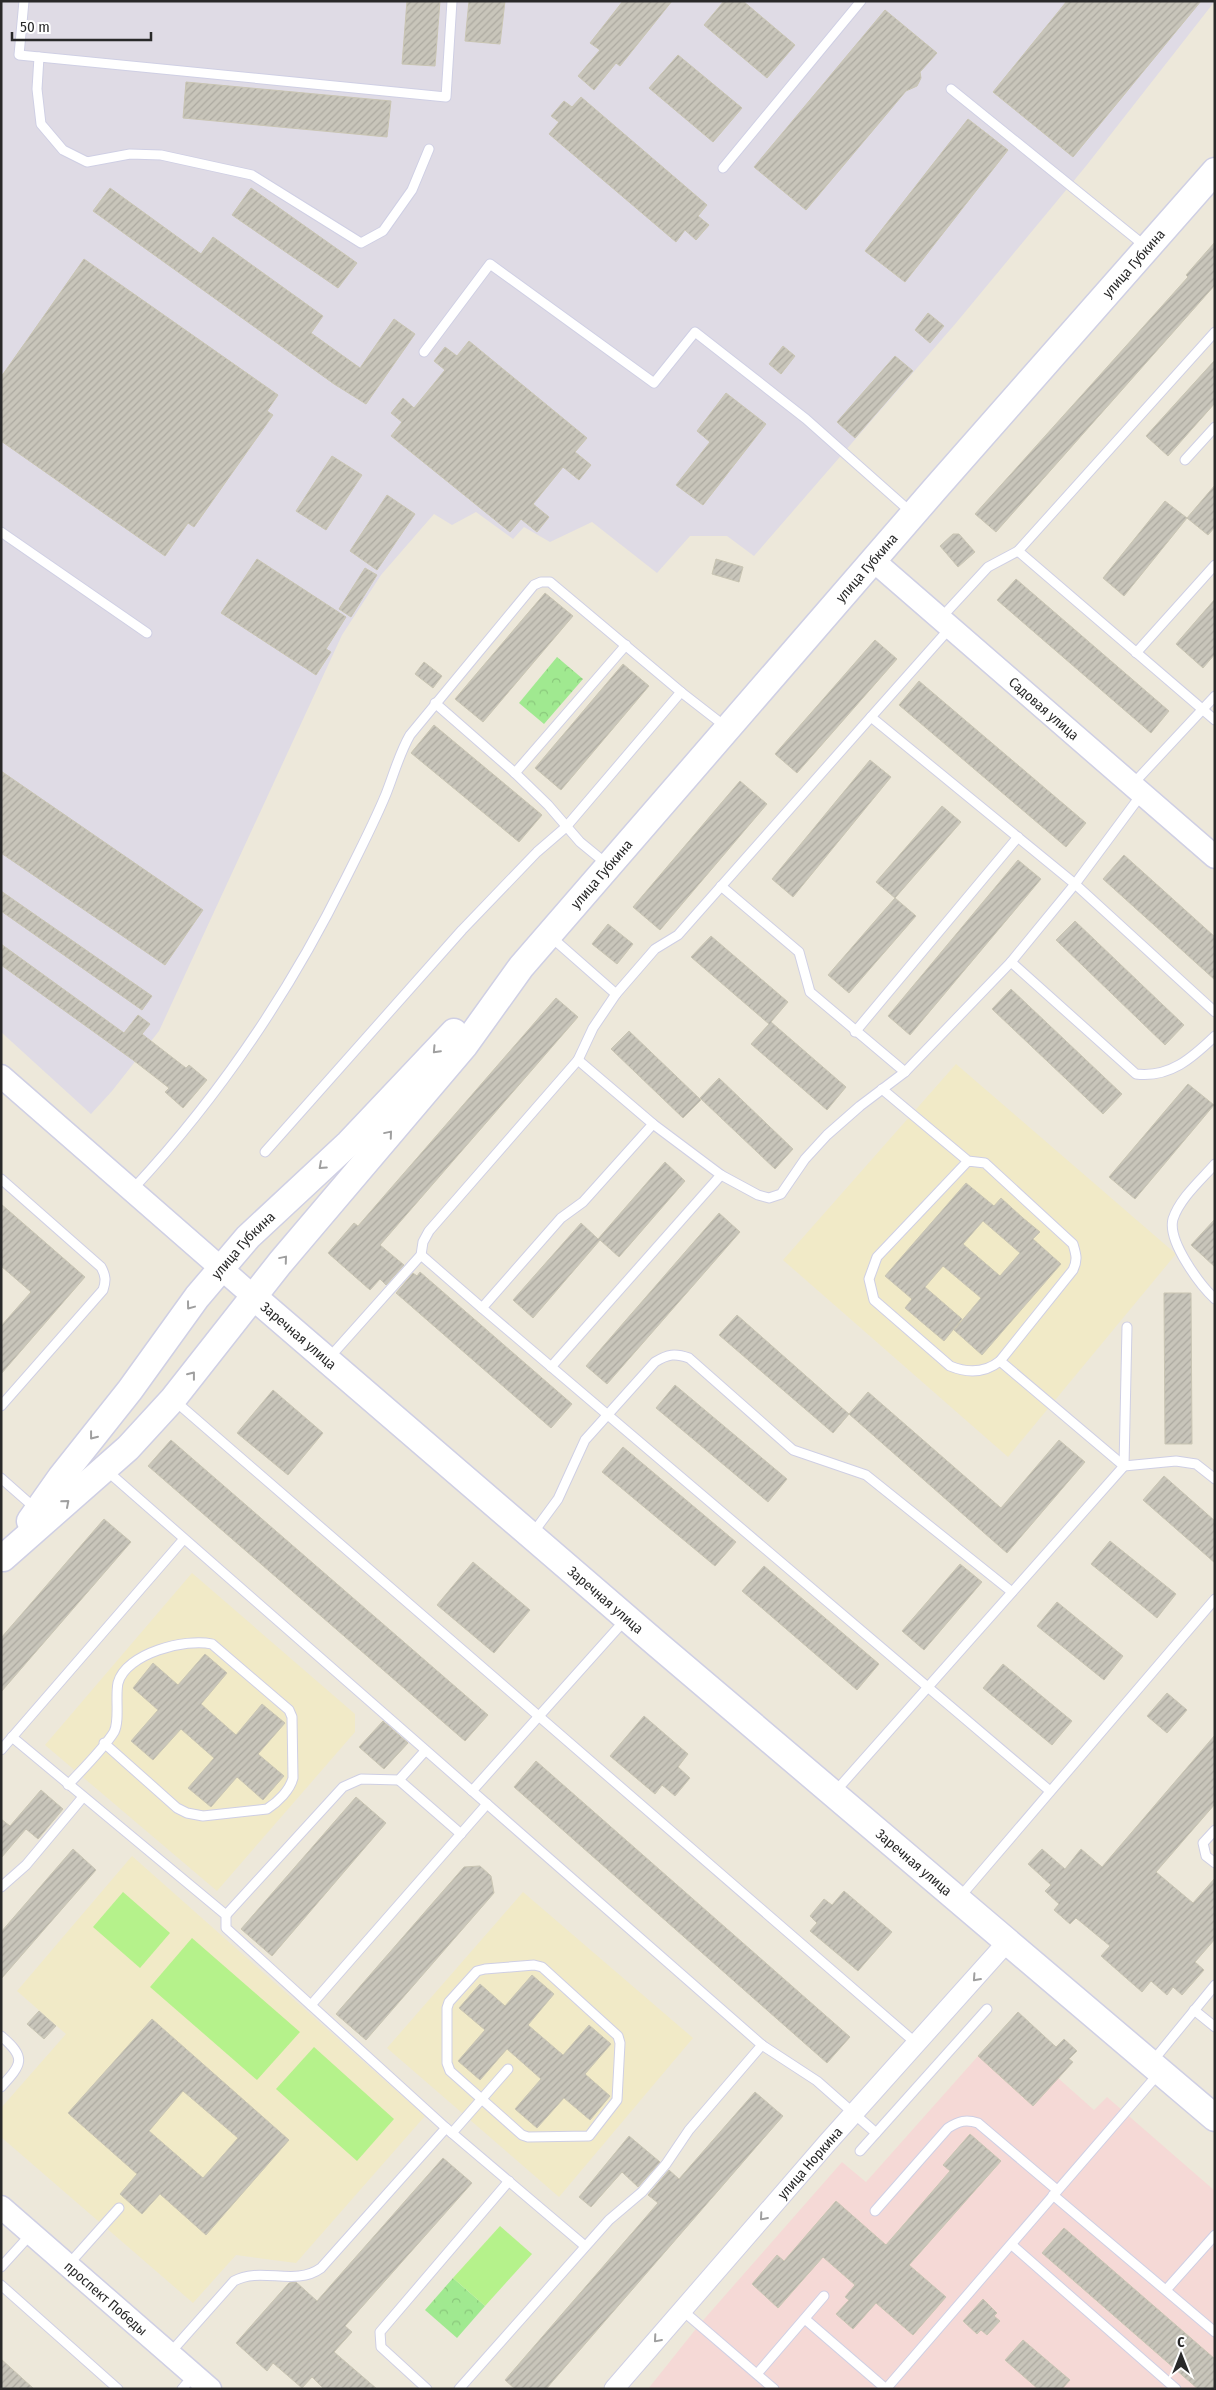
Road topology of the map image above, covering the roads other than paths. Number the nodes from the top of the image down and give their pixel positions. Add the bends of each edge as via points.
1 (24, 1) edge
2 (452, 1) edge
3 (860, 1) edge
4 (39, 57) junction
5 (951, 89) dead end
6 (430, 149) dead end
7 (723, 168) dead end
8 (1215, 171) edge
9 (1147, 248) junction
10 (1215, 332) edge
11 (424, 352) dead end
12 (1215, 427) edge
13 (1185, 460) dead end
14 (914, 514) junction
15 (1, 532) edge
16 (1018, 551) junction
17 (874, 561) junction
18 (1215, 565) edge
19 (945, 623) junction
20 (147, 633) dead end
21 (626, 645) junction
22 (1136, 653) junction
23 (681, 692) junction
24 (1215, 696) edge
25 (435, 703) junction
26 (1203, 709) junction
27 (871, 717) junction
28 (1215, 720) edge
29 (728, 729) junction
30 (515, 773) junction
31 (1137, 789) junction
32 (566, 827) junction
33 (1018, 837) junction
34 (1215, 857) edge
35 (609, 866) junction
36 (1075, 884) junction
37 (721, 886) junction
38 (549, 935) junction
39 (1011, 962) junction
40 (521, 967) junction
41 (616, 994) junction
42 (1215, 1012) edge
43 (855, 1032) junction
44 (1215, 1036) edge
45 (578, 1060) junction
46 (905, 1072) junction
47 (1, 1076) edge
48 (882, 1089) junction
49 (653, 1124) junction
50 (265, 1152) dead end
51 (968, 1160) junction
52 (1215, 1164) edge
53 (721, 1175) junction
54 (1, 1179) edge
55 (131, 1190) junction
56 (421, 1255) junction
57 (221, 1268) junction
58 (254, 1297) junction
59 (1215, 1299) edge
60 (482, 1308) junction
61 (1127, 1327) dead end
62 (327, 1360) junction
63 (1000, 1361) junction
64 (551, 1367) junction
65 (173, 1399) junction
66 (1, 1406) edge
67 (607, 1415) junction
68 (1124, 1466) junction
69 (104, 1469) junction
70 (1, 1478) edge
71 (1215, 1478) edge
72 (38, 1510) junction
73 (531, 1535) junction
74 (183, 1540) junction
75 (2, 1560) edge
76 (1012, 1592) junction
77 (1215, 1599) edge
78 (627, 1618) junction
79 (928, 1687) junction
80 (539, 1717) junction
81 (12, 1737) junction
82 (104, 1743) junction
83 (1, 1750) edge
84 (425, 1751) junction
85 (399, 1780) junction
86 (68, 1785) junction
87 (472, 1791) junction
88 (1050, 1791) junction
89 (834, 1793) junction
90 (83, 1797) junction
91 (486, 1804) junction
92 (1215, 1830) edge
93 (461, 1834) junction
94 (1215, 1863) edge
95 (1, 1887) edge
96 (958, 1899) junction
97 (226, 1915) junction
98 (1008, 1941) junction
99 (1215, 1985) edge
100 (311, 2005) junction
101 (987, 2009) dead end
102 (1194, 2010) junction
103 (1215, 2027) edge
104 (1, 2036) edge
105 (917, 2044) junction
106 (762, 2046) junction
107 (1156, 2067) junction
108 (508, 2069) dead end
109 (1, 2088) edge
110 (482, 2099) junction
111 (853, 2114) junction
112 (1215, 2118) edge
113 (449, 2130) junction
114 (876, 2133) junction
115 (860, 2151) dead end
116 (509, 2181) junction
117 (1055, 2192) junction
118 (1, 2207) edge
119 (119, 2208) dead end
120 (875, 2211) dead end
121 (32, 2233) junction
122 (1215, 2235) edge
123 (1012, 2244) junction
124 (585, 2246) junction
125 (68, 2266) junction
126 (1, 2267) edge
127 (1, 2285) edge
128 (1166, 2290) junction
129 (824, 2296) dead end
130 (682, 2310) junction
131 (805, 2320) junction
132 (1215, 2332) edge
133 (170, 2354) junction
134 (757, 2374) junction
135 (195, 2384) edge
136 (118, 2389) edge
137 (427, 2389) edge
138 (459, 2389) edge
139 (614, 2389) edge
140 (774, 2389) edge
141 (886, 2389) edge
142 (1176, 2389) edge

1 - 4 lane via 20,56
2 - 4 lane via 446,97
3 - 7 lane
4 - 6 lane via 37,89 41,124 63,150 87,162 130,154 161,155 252,175 361,243 383,231 412,190
5 - 9 lane
8 - 9 main road, улица Губкина
9 - 14 main road, улица Губкина
10 - 16 lane
11 - 14 lane via 490,264 654,383 695,332 806,419
12 - 13 lane
14 - 17 main road, улица Губкина
15 - 20 lane
16 - 19 lane via 988,567
16 - 22 lane
17 - 19 street, Садовая улица
17 - 29 main road, улица Губкина
18 - 22 lane
19 - 27 lane
19 - 31 street, Садовая улица
21 - 23 lane
21 - 25 lane via 550,582 541,582 534,585 502,620
21 - 30 lane
22 - 26 lane
23 - 29 lane
23 - 32 lane
24 - 26 lane
25 - 30 lane
25 - 55 lane via 402,748 386,795 358,855 284,991 207,1102
26 - 28 lane
26 - 31 lane
27 - 33 lane
27 - 37 lane
29 - 35 main road, улица Губкина
30 - 32 lane
31 - 34 street, Садовая улица
31 - 36 lane
32 - 35 lane
32 - 50 lane via 537,852 462,930
33 - 36 lane
33 - 43 lane
35 - 38 main road, улица Губкина
36 - 39 lane
36 - 42 lane
37 - 41 lane via 678,935 656,949
37 - 43 lane via 800,952 810,992
38 - 40 main road, улица Губкина
38 - 41 lane
39 - 44 lane via 1136,1074 1150,1076 1178,1067
39 - 46 lane
40 -> 57 main road, улица Губкина via 349,1143 262,1222
58 -> 40 main road, улица Губкина via 465,1045
41 - 45 lane via 593,1028
43 - 46 lane
45 - 49 lane
45 - 56 lane via 429,1231
46 - 48 lane
47 - 55 street, Заречная улица
48 - 51 lane
48 - 53 lane via 827,1134 780,1194 769,1198 758,1195
49 - 53 lane
49 - 60 lane via 583,1202 561,1218
51 - 63 lane via 985,1163 1073,1244 1076,1254 1073,1270
51 - 63 lane via 877,1257 869,1279 870,1292 874,1300 950,1366 985,1370
52 - 59 lane via 1181,1204 1173,1221 1188,1268 1202,1288
53 - 64 lane
54 - 66 lane via 101,1267 105,1282 103,1290
55 - 57 street, Заречная улица
56 - 60 lane
56 - 62 lane
57 - 58 street, Заречная улица
57 -> 72 main road, улица Губкина
58 - 62 main road, Заречная улица
65 -> 58 main road, улица Губкина
60 - 64 lane
61 - 68 lane
62 - 73 main road, Заречная улица
63 - 68 lane
64 - 67 lane
65 - 69 main road, улица Губкина
65 - 80 lane
67 - 73 lane via 585,1440 558,1499
67 - 76 lane via 656,1362 676,1354 689,1358 793,1450 866,1475
67 - 79 lane
68 - 71 lane via 1176,1460 1196,1464
68 - 76 lane
69 - 74 lane
75 -> 69 main road, улица Губкина
70 - 72 lane
72 - 75 main road, улица Губкина
73 - 78 main road, Заречная улица
74 - 81 lane
74 - 84 lane
76 - 79 lane
77 - 88 lane
78 - 80 lane
78 - 89 main road, Заречная улица
79 - 88 lane
79 - 89 lane
80 - 87 lane
80 - 105 lane
81 - 83 lane
81 - 86 lane
82 - 82 lane via 177,1808 195,1815 267,1809 292,1784 292,1717 289,1710 212,1644 202,1642 144,1654 122,1674 118,1683 114,1731
82 - 86 lane
84 - 85 lane
84 - 87 lane
85 - 93 lane
85 - 97 lane via 361,1779 343,1787
86 - 90 lane
87 - 91 lane
88 - 96 lane
89 - 96 main road, Заречная улица
90 - 95 lane via 26,1865
90 - 97 lane
91 - 93 lane
91 - 106 lane
92 - 94 lane via 1203,1843 1206,1856
93 - 100 lane
96 - 98 main road, Заречная улица
97 - 100 lane via 226,1928
98 -> 105 street, улица Норкина
98 - 107 main road, Заречная улица
99 - 102 lane
100 - 113 lane
101 - 114 lane
102 - 103 lane
102 - 107 lane
104 - 109 lane via 15,2047 20,2060
105 - 111 street, улица Норкина
106 - 111 lane via 817,2081
106 - 124 lane via 689,2130 642,2192
107 - 112 main road, Заречная улица
107 - 117 lane
108 - 110 lane
110 - 110 lane via 522,2135 589,2136 617,2100 618,2036 542,1967 477,1972 447,2008 447,2063 450,2071
110 - 113 lane
111 - 114 lane
111 -> 130 street, улица Норкина
113 - 116 lane
113 - 133 lane via 321,2268 312,2275 300,2277 242,2276
114 - 115 lane
116 - 124 lane
116 - 137 lane via 380,2332 381,2347
117 - 120 lane via 978,2123 958,2121 948,2128
117 - 123 lane
117 - 128 lane
118 - 121 street, проспект Победы
119 - 125 lane
121 - 125 street, проспект Победы
121 - 126 lane
122 - 128 lane
123 - 141 lane
123 - 142 lane
124 - 138 lane
125 - 133 street, проспект Победы
127 - 136 lane
128 - 132 lane
129 - 131 lane
130 - 134 lane
130 -> 139 street, улица Норкина
131 - 134 lane
131 - 141 lane
133 - 135 street, проспект Победы
134 - 140 lane

